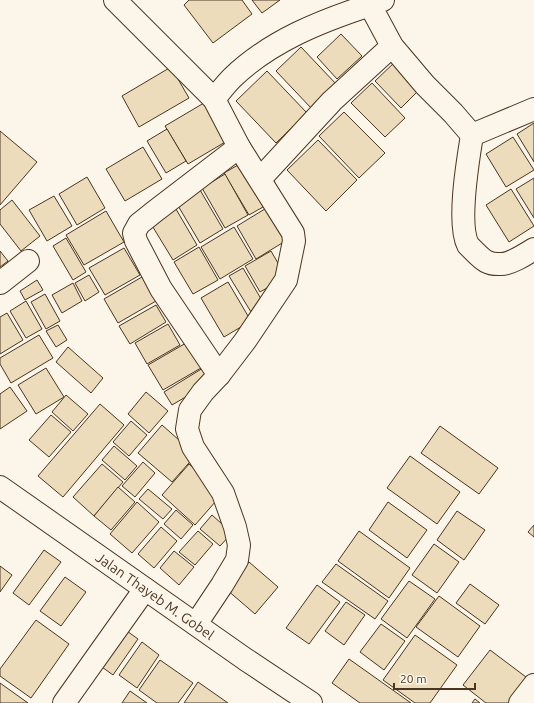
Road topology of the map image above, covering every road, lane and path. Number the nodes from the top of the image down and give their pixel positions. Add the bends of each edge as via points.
1 (115, 0) edge
2 (376, 3) edge
3 (392, 46) junction
4 (214, 99) junction
5 (534, 109) edge
6 (472, 135) junction
7 (239, 147) junction
8 (260, 179) junction
9 (534, 249) edge
10 (28, 261) dead end
11 (0, 284) edge
12 (219, 375) junction
13 (0, 487) edge
14 (145, 589) junction
15 (196, 624) junction
16 (534, 685) edge
17 (64, 703) edge
18 (311, 703) edge
19 (520, 703) edge

1 - 4 street
2 - 3 street
2 - 4 street via 335,16 288,38 232,78
3 - 6 street via 424,85
3 - 8 street via 332,101
4 - 7 street
5 - 6 street
6 - 9 street via 464,201 464,229 468,245 484,262 502,264 520,258
7 - 8 street
7 - 12 street via 139,224 134,233 162,289
8 - 12 street via 293,233 287,276 258,322
10 - 11 street
12 - 15 street via 190,410 187,429 193,447 223,494 235,526 238,545 236,560
13 - 14 street, Jalan Thayeb M. Gobel
14 - 15 street, Jalan Thayeb M. Gobel
14 - 17 street
15 - 18 street, Jalan Thayeb M. Gobel
16 - 19 street

